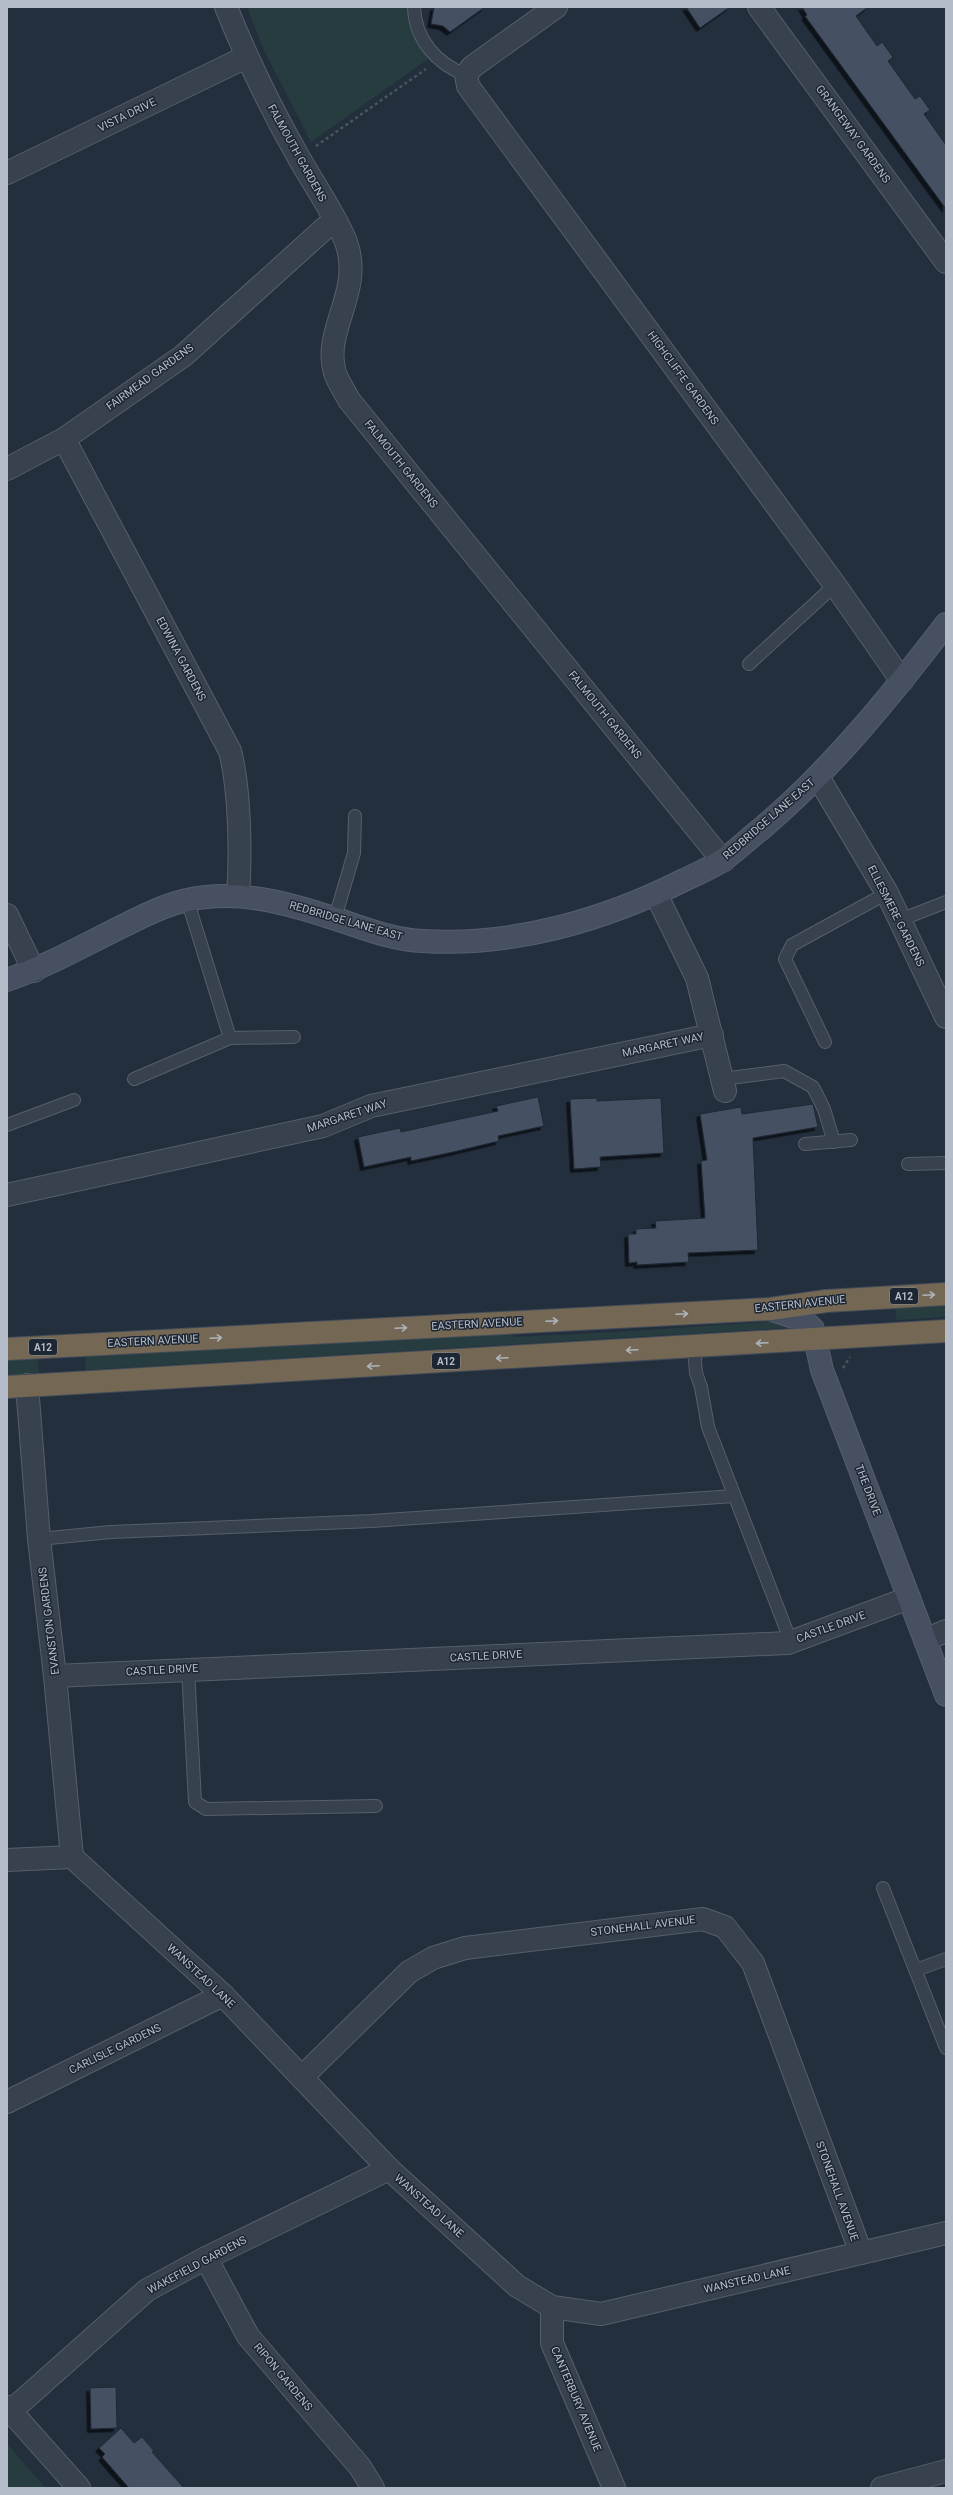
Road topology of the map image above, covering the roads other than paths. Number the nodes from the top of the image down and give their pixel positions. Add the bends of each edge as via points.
1 (226, 7) edge
2 (414, 7) edge
3 (556, 7) edge
4 (759, 7) edge
5 (246, 57) junction
6 (466, 75) junction
7 (7, 173) edge
8 (334, 220) junction
9 (946, 262) edge
10 (64, 438) junction
11 (7, 469) edge
12 (835, 585) junction
13 (946, 624) edge
14 (749, 664) dead end
15 (902, 681) junction
16 (818, 777) junction
17 (355, 816) dead end
18 (722, 861) junction
19 (887, 893) junction
20 (656, 894) junction
21 (238, 896) junction
22 (187, 899) junction
23 (946, 902) edge
24 (7, 915) edge
25 (335, 918) junction
26 (900, 920) junction
27 (34, 971) junction
28 (7, 980) edge
29 (946, 1017) edge
30 (712, 1035) junction
31 (294, 1036) dead end
32 (230, 1038) junction
33 (824, 1042) dead end
34 (134, 1080) dead end
35 (724, 1085) joint
36 (74, 1100) dead end
37 (7, 1125) edge
38 (851, 1140) dead end
39 (834, 1142) junction
40 (805, 1144) dead end
41 (946, 1163) edge
42 (908, 1164) dead end
43 (7, 1195) edge
44 (946, 1294) edge
45 (770, 1309) junction
46 (946, 1331) edge
47 (816, 1340) junction
48 (694, 1347) junction
49 (7, 1349) edge
50 (17, 1386) edge
51 (734, 1496) junction
52 (39, 1539) junction
53 (909, 1598) junction
54 (946, 1631) edge
55 (925, 1640) junction
56 (791, 1642) junction
57 (188, 1669) junction
58 (55, 1676) junction
59 (946, 1695) edge
60 (376, 1806) dead end
61 (72, 1857) junction
62 (7, 1860) edge
63 (884, 1888) dead end
64 (946, 1958) edge
65 (916, 1970) junction
66 (223, 1995) junction
67 (946, 2048) edge
68 (302, 2077) junction
69 (7, 2102) edge
70 (389, 2169) junction
71 (946, 2233) edge
72 (861, 2253) junction
73 (206, 2258) junction
74 (552, 2306) junction
75 (9, 2409) edge
76 (946, 2471) edge
77 (79, 2488) edge
78 (372, 2488) edge
79 (614, 2488) edge
80 (882, 2488) edge

1 - 5 street, FALMOUTH GARDENS
2 - 6 lane via 414,18 421,37 438,60
3 - 6 street via 472,66
4 - 9 street, GRANGEWAY GARDENS
5 - 7 street, VISTA DRIVE
5 - 8 street, FALMOUTH GARDENS
6 - 12 street, HIGHCLIFFE GARDENS via 468,86
8 - 10 street, FAIRMEAD GARDENS via 183,356
8 - 18 street, FALMOUTH GARDENS via 346,242 351,261 352,280 336,330 334,350 335,373 349,400
10 - 11 street, FAIRMEAD GARDENS
10 - 21 street, EDWINA GARDENS via 230,751 237,800 240,874
12 - 14 lane
12 - 15 street, HIGHCLIFFE GARDENS
13 - 15 street, REDBRIDGE LANE EAST
15 - 16 street, REDBRIDGE LANE EAST
16 - 18 street, REDBRIDGE LANE EAST
16 - 19 street, ELLESMERE GARDENS
17 - 25 lane via 354,853
18 - 20 street, REDBRIDGE LANE EAST
19 - 26 street, ELLESMERE GARDENS
19 - 33 lane via 792,945 785,959
20 - 25 street, REDBRIDGE LANE EAST via 569,924 518,936 473,942 420,941 380,934
20 - 30 street, MARGARET WAY via 697,978
21 - 22 street, REDBRIDGE LANE EAST
21 - 25 street, REDBRIDGE LANE EAST via 294,906
22 - 27 street, REDBRIDGE LANE EAST via 161,907
22 - 32 lane
23 - 26 lane
24 - 27 street
26 - 29 street, ELLESMERE GARDENS
27 - 28 street, REDBRIDGE LANE EAST
30 - 35 street, MARGARET WAY
30 - 43 street, MARGARET WAY via 371,1106 323,1126
31 - 32 lane
32 - 34 lane
35 - 39 lane via 784,1071 813,1087 824,1109
36 - 37 lane
38 - 39 lane
39 - 40 lane
41 - 42 lane
45 -> 44 highway, EASTERN AVENUE / A12 via 826,1301
45 - 47 street, THE DRIVE via 803,1320 813,1329
49 -> 45 highway, EASTERN AVENUE / A12
46 - 47 highway, A12
47 -> 48 highway, A12
47 - 53 street, THE DRIVE via 822,1370
48 -> 50 highway, A12
48 - 51 lane via 696,1373 708,1427
50 - 52 street, EVANSTON GARDENS
51 - 52 lane via 372,1521 111,1532
51 - 56 lane
52 - 58 street, EVANSTON GARDENS
53 - 55 street, THE DRIVE
53 - 56 street, CASTLE DRIVE
54 - 55 street
55 - 59 street, THE DRIVE
56 - 57 street, CASTLE DRIVE
57 - 58 street, CASTLE DRIVE
57 - 60 lane via 195,1802 206,1809
58 - 61 street, EVANSTON GARDENS
61 - 62 street
61 - 66 street, WANSTEAD LANE
63 - 65 lane
64 - 65 lane
65 - 67 lane
66 - 68 street, WANSTEAD LANE
66 - 69 street, CARLISLE GARDENS
68 - 70 street, WANSTEAD LANE
68 - 72 street, STONEHALL AVENUE via 409,1972 433,1958 465,1948 703,1919 725,1927 753,1963
70 - 73 street, WAKEFIELD GARDENS
70 - 74 street, WANSTEAD LANE via 517,2286
71 - 72 street, WANSTEAD LANE
72 - 74 street, WANSTEAD LANE via 601,2314
73 - 75 street, WAKEFIELD GARDENS via 147,2290
73 - 78 street, RIPON GARDENS via 248,2336 360,2467
74 - 79 street, CANTERBURY AVENUE via 552,2343
75 - 77 street
76 - 80 street

